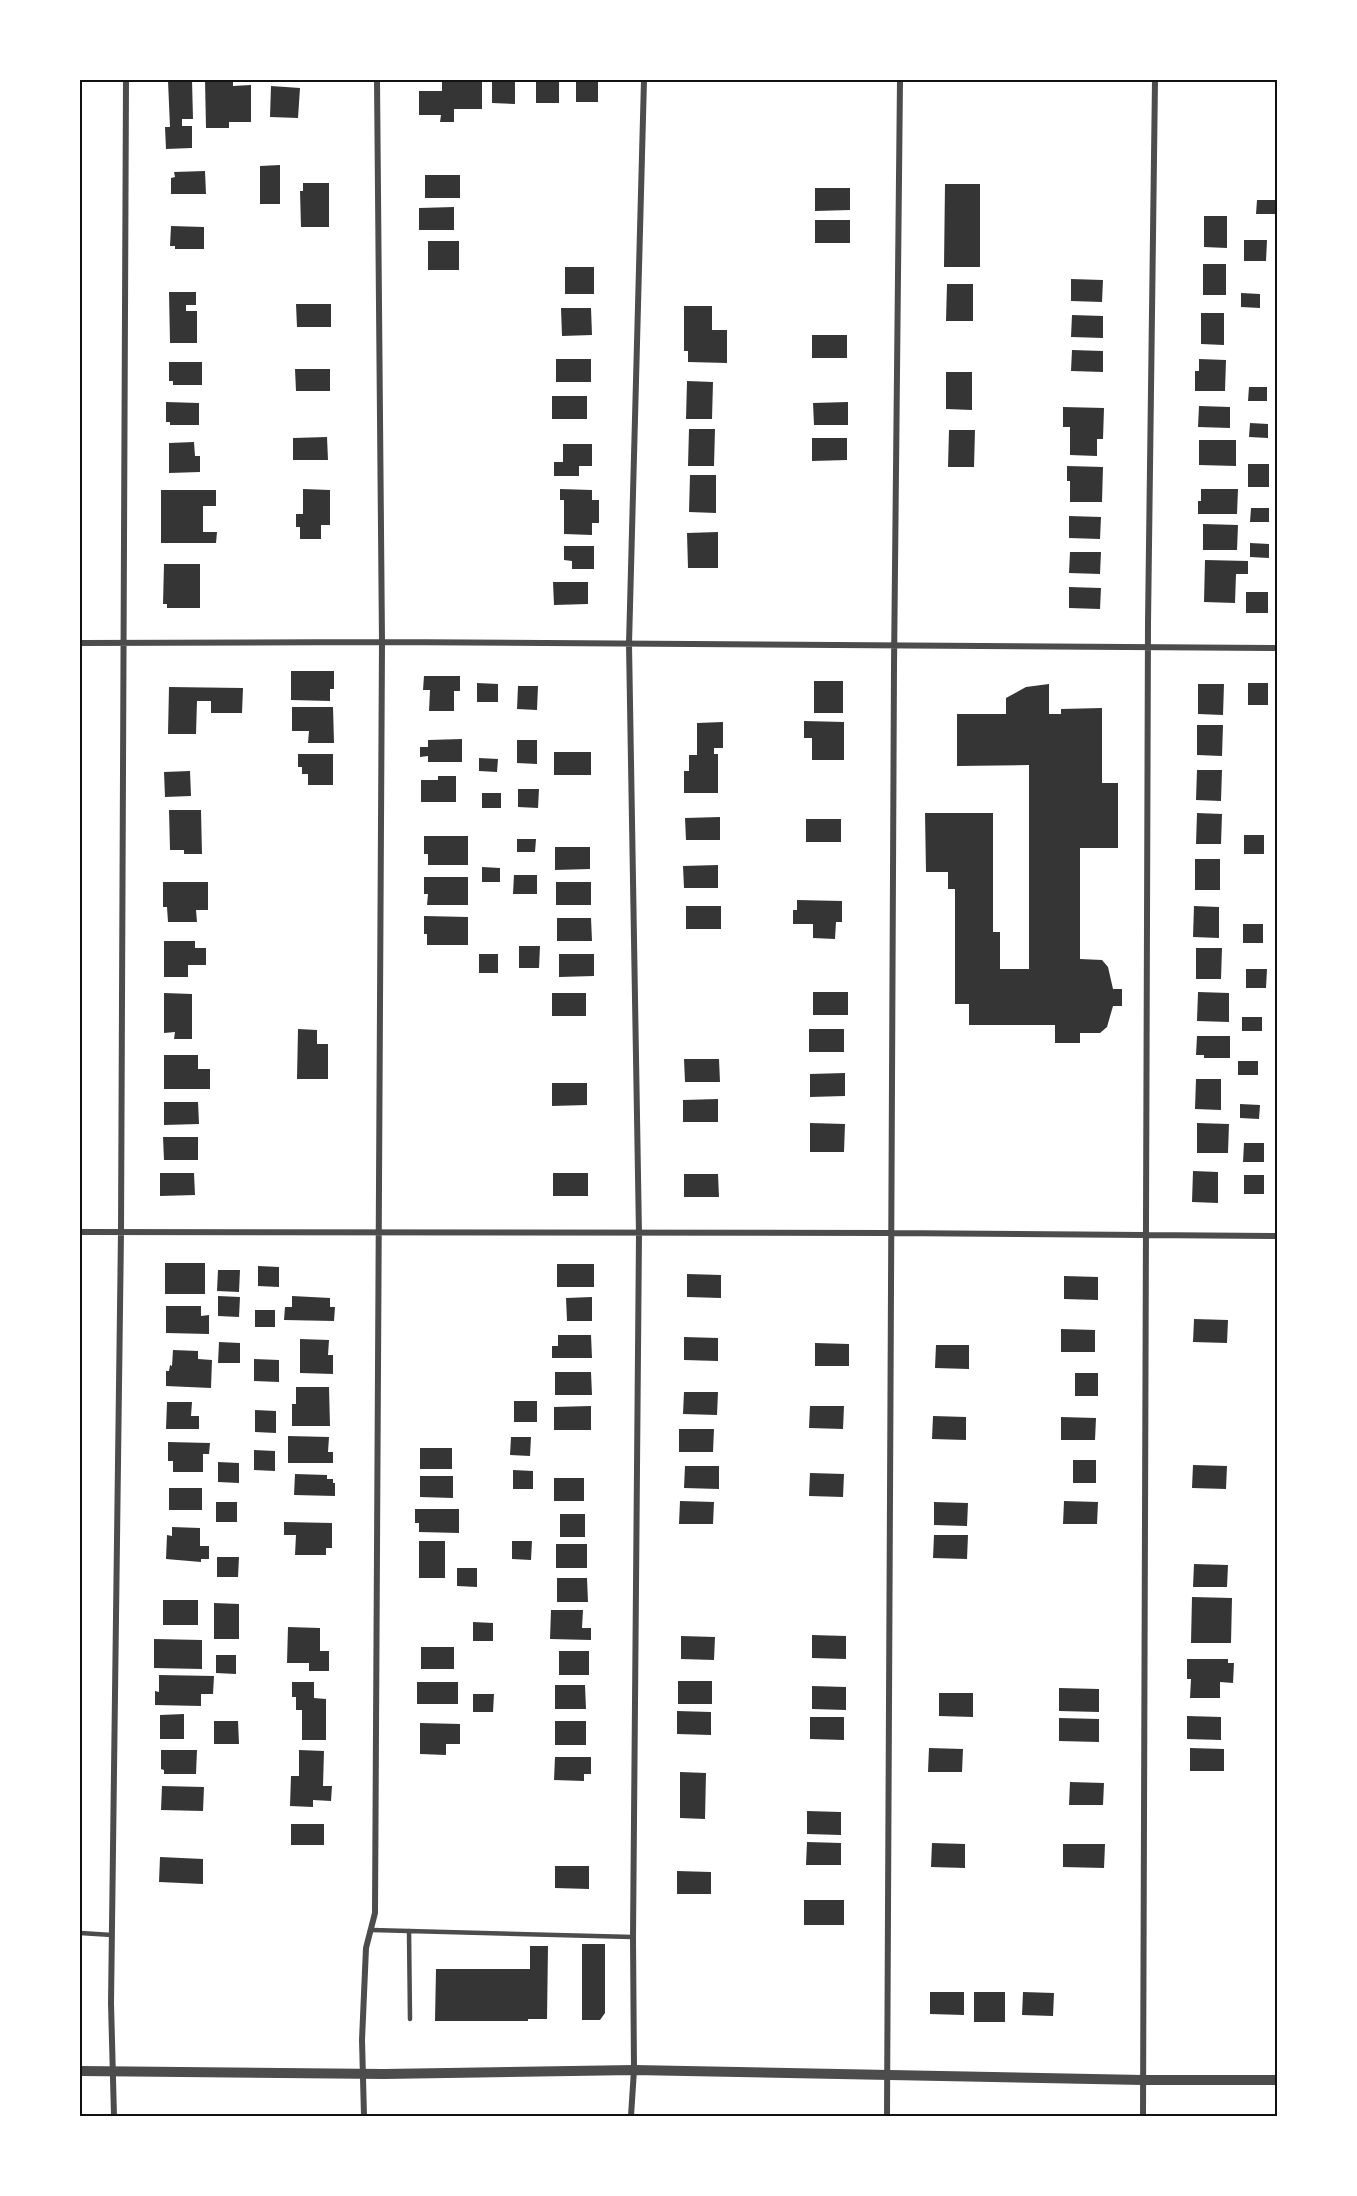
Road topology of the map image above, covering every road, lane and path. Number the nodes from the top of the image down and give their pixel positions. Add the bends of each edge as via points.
1 (126, 80) edge
2 (377, 80) edge
3 (645, 80) edge
4 (900, 80) edge
5 (1155, 80) edge
6 (382, 642) junction
7 (80, 643) edge
8 (124, 643) junction
9 (629, 644) junction
10 (894, 645) junction
11 (1148, 646) junction
12 (1278, 648) edge
13 (380, 1231) junction
14 (80, 1232) edge
15 (121, 1232) junction
16 (891, 1233) junction
17 (639, 1234) junction
18 (1147, 1235) junction
19 (1278, 1236) edge
20 (372, 1930) junction
21 (409, 1931) junction
22 (80, 1933) edge
23 (112, 1935) junction
24 (633, 1937) junction
25 (410, 2019) dead end
26 (634, 2070) junction
27 (80, 2071) edge
28 (112, 2071) junction
29 (363, 2073) junction
30 (888, 2075) junction
31 (1143, 2080) junction
32 (1278, 2080) edge
33 (114, 2116) edge
34 (364, 2116) edge
35 (631, 2116) edge
36 (887, 2116) edge
37 (1143, 2116) edge

1 - 8 street
2 - 6 street
3 - 9 street
4 - 10 street
5 - 11 street
6 - 8 street
6 - 9 street
6 - 13 street
7 - 8 street
8 - 15 street
9 - 10 street
9 - 17 street
10 - 11 street
10 - 16 street
11 - 12 street
11 - 18 street
13 - 15 street
13 - 17 street
13 - 20 street
14 - 15 street
15 - 23 street
16 - 17 street
16 - 18 street
16 - 30 street
17 - 24 street
18 - 19 street
18 - 31 street
20 - 21 lane
20 - 29 street via 366,1948
21 - 24 lane
21 - 25 lane
22 - 23 lane
23 - 28 street
24 - 26 street
26 - 29 street
26 - 30 street
26 - 35 street
27 - 28 street
28 - 29 street
28 - 33 street
29 - 34 street
30 - 31 street
30 - 36 street
31 - 32 street
31 - 37 street

